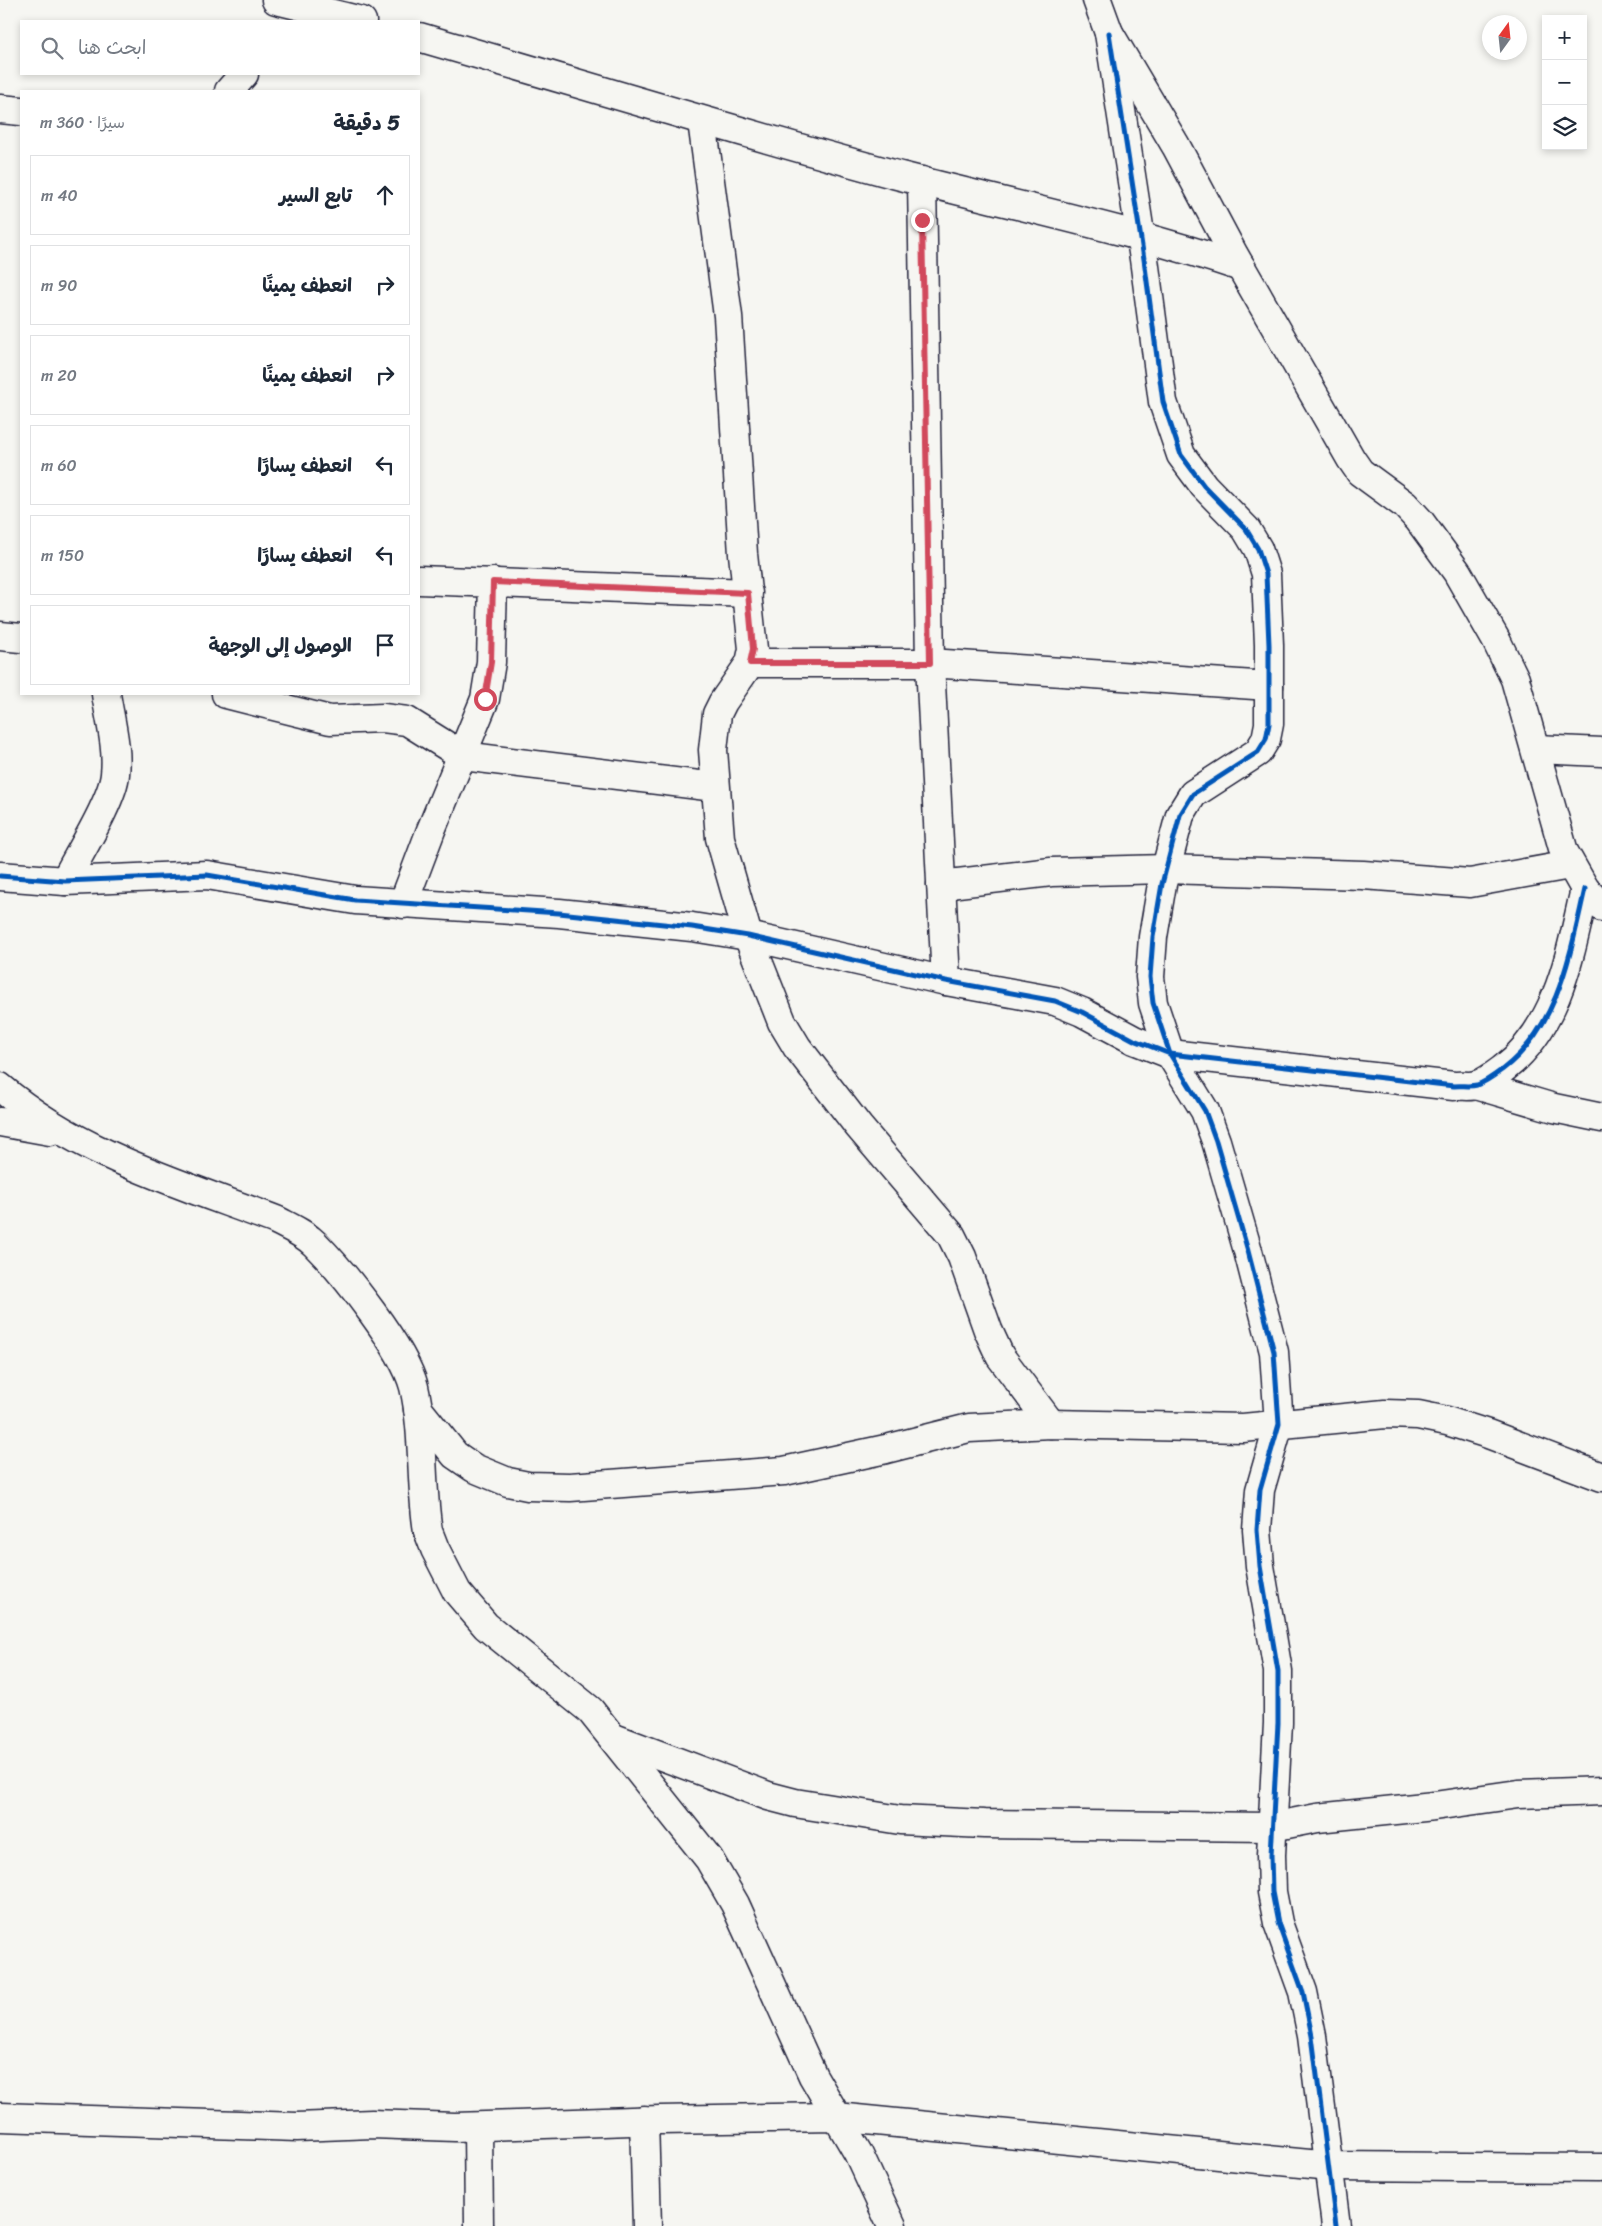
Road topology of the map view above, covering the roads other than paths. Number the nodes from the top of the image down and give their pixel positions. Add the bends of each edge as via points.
1 (1097, 0) edge
2 (288, 9) edge
3 (356, 20) edge
4 (1109, 32) junction
5 (420, 37) edge
6 (243, 75) edge
7 (230, 90) edge
8 (0, 109) edge
9 (20, 111) edge
10 (702, 121) junction
11 (922, 181) junction
12 (1141, 237) junction
13 (1241, 267) junction
14 (420, 580) edge
15 (493, 582) junction
16 (748, 593) junction
17 (0, 636) edge
18 (20, 638) edge
19 (750, 663) junction
20 (930, 663) junction
21 (1269, 686) junction
22 (106, 695) edge
23 (230, 695) edge
24 (1536, 749) junction
25 (1602, 752) edge
26 (464, 756) junction
27 (715, 787) junction
28 (1570, 865) junction
29 (1166, 870) junction
30 (0, 876) edge
31 (65, 881) junction
32 (941, 885) junction
33 (1593, 898) edge
34 (403, 904) junction
35 (748, 936) junction
36 (946, 981) junction
37 (1170, 1054) junction
38 (1476, 1085) junction
39 (0, 1087) edge
40 (1602, 1118) edge
41 (0, 1122) edge
42 (69, 1135) junction
43 (418, 1409) junction
44 (1052, 1424) junction
45 (1279, 1424) junction
46 (1602, 1477) edge
47 (613, 1737) junction
48 (1602, 1791) edge
49 (1272, 1827) junction
50 (0, 2117) edge
51 (836, 2117) junction
52 (644, 2120) junction
53 (478, 2127) junction
54 (1330, 2166) junction
55 (1602, 2168) edge
56 (479, 2226) edge
57 (647, 2226) edge
58 (892, 2226) edge
59 (1336, 2226) edge

1 - 4 street
2 - 3 street
4 - 12 street
4 - 13 street via 1176,146
5 - 10 street
6 - 7 street
8 - 9 street
10 - 11 street
10 - 16 street via 728,316
11 - 12 street
11 - 20 street
12 - 13 street
12 - 21 street via 1163,402 1173,436 1181,455 1204,486 1246,529 1258,549 1266,574
13 - 24 street via 1360,472 1405,505 1457,572 1515,679
14 - 15 street
15 - 16 street
15 - 26 street via 490,679
16 - 19 street via 753,649
17 - 18 street
19 - 20 street
19 - 27 street via 717,714
20 - 21 street
20 - 32 street
21 - 29 street via 1266,739 1258,752 1194,794 1187,802 1180,815
22 - 31 street via 116,756 115,776 108,798
23 - 26 street via 330,720 407,720
24 - 25 street
24 - 28 street via 1552,813
26 - 27 street
26 - 34 street
27 - 35 street via 720,838
28 - 29 street via 1470,883 1363,875
28 - 33 street
29 - 32 street via 1052,872
29 - 37 street via 1153,937 1150,977 1153,1003
30 - 31 street
31 - 34 street via 207,875 355,900
32 - 36 street
33 - 38 street via 1545,1022 1515,1060
34 - 35 street via 558,913
35 - 36 street
35 - 44 street via 782,1022 797,1047 859,1127 952,1235 1000,1356
36 - 37 street via 1054,1001
37 - 38 street via 1372,1078
37 - 45 street via 1205,1110 1216,1141 1267,1318 1274,1352
38 - 40 street
39 - 42 street via 24,1108
41 - 42 street
42 - 43 street via 132,1165 276,1220 314,1243 353,1288 400,1352 408,1368
43 - 44 street via 455,1455 474,1468 508,1482 570,1487 784,1471 886,1450 969,1428
43 - 47 street via 428,1530 434,1549 457,1592 504,1643 575,1696
44 - 45 street via 1243,1428
45 - 46 street via 1385,1414 1418,1415 1446,1420 1488,1434
45 - 49 street via 1260,1490 1257,1530 1278,1671
47 - 49 street via 768,1796 900,1820
47 - 51 street via 722,1881 813,2076
48 - 49 street via 1518,1794 1317,1818
49 - 54 street via 1272,1892 1278,1923 1304,1992
50 - 53 street via 298,2127 372,2124
51 - 52 street
51 - 54 street
51 - 58 street via 858,2154
52 - 53 street
52 - 57 street
53 - 56 street
54 - 55 street
54 - 59 street

